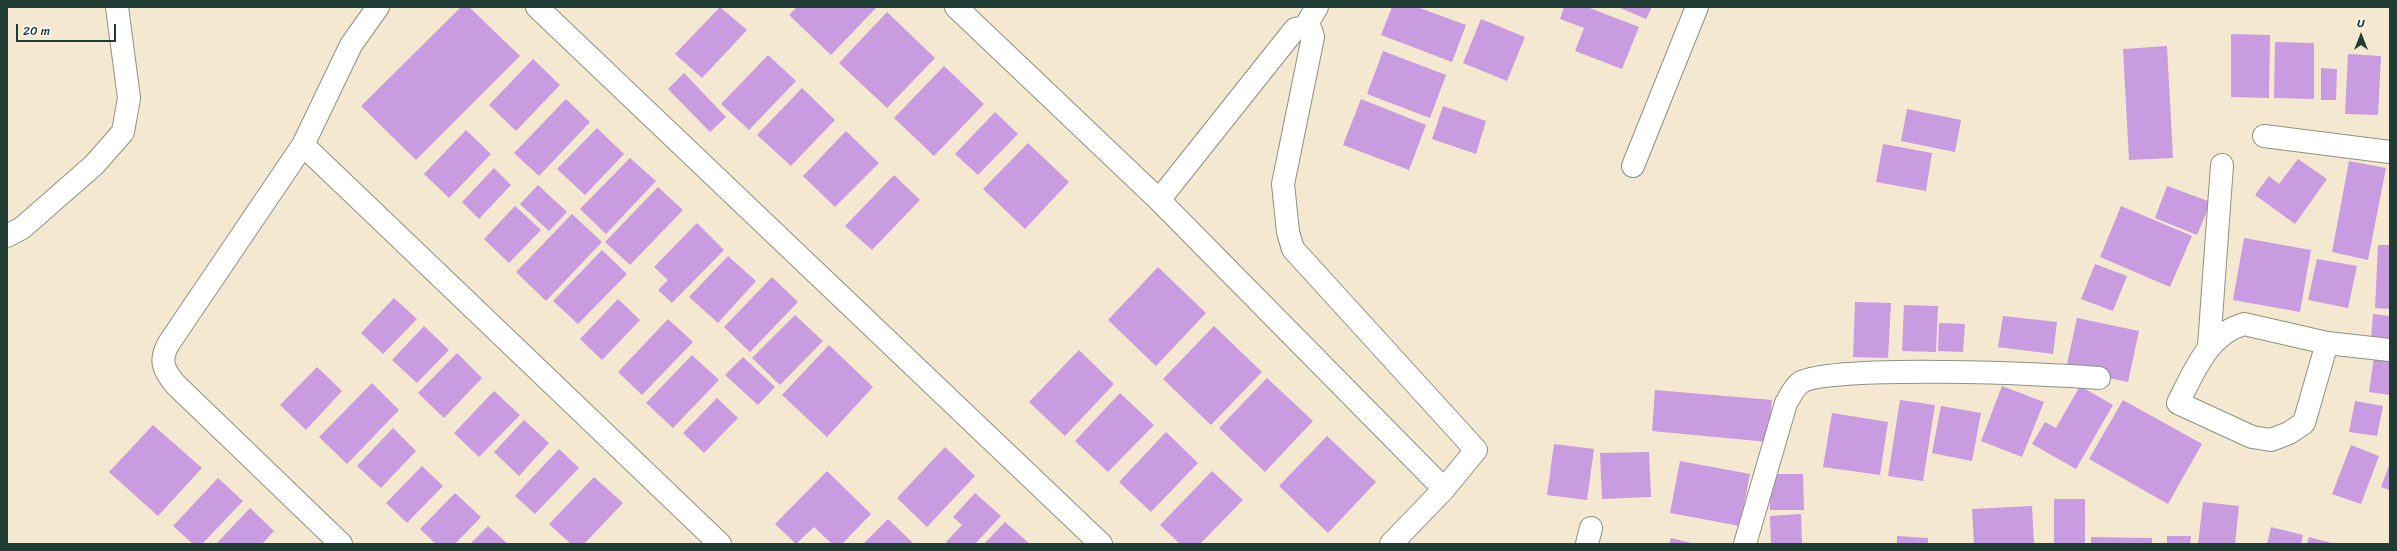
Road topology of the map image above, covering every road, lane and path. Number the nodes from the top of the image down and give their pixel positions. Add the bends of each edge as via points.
1 (116, 7) edge
2 (378, 7) edge
3 (537, 7) edge
4 (956, 7) edge
5 (1317, 7) edge
6 (1697, 7) edge
7 (1305, 27) junction
8 (2264, 136) dead end
9 (303, 145) junction
10 (2390, 152) edge
11 (2222, 165) dead end
12 (1633, 166) dead end
13 (1159, 200) junction
14 (7, 236) edge
15 (2327, 344) junction
16 (2209, 346) junction
17 (2390, 350) edge
18 (2099, 378) dead end
19 (1444, 490) junction
20 (341, 544) edge
21 (720, 544) edge
22 (1101, 544) edge
23 (1391, 544) edge
24 (1745, 544) edge

1 - 14 street via 130,98 123,132 94,165 22,228
2 - 9 street via 351,45
3 - 22 street
4 - 13 street
5 - 7 street
6 - 12 street
7 - 13 street via 1295,29
7 - 19 street via 1311,30 1312,37 1282,184 1288,232 1293,248 1305,264 1476,450
8 - 10 street
9 - 20 street via 169,343 163,353 162,364 167,375
9 - 21 street
11 - 16 street
13 - 19 street
15 - 16 street via 2244,324 2234,327
15 - 16 street via 2304,423 2290,433 2271,440 2252,437 2178,403
15 - 17 street
18 - 24 street via 1894,372 1816,377 1800,383 1786,403
19 - 23 street

